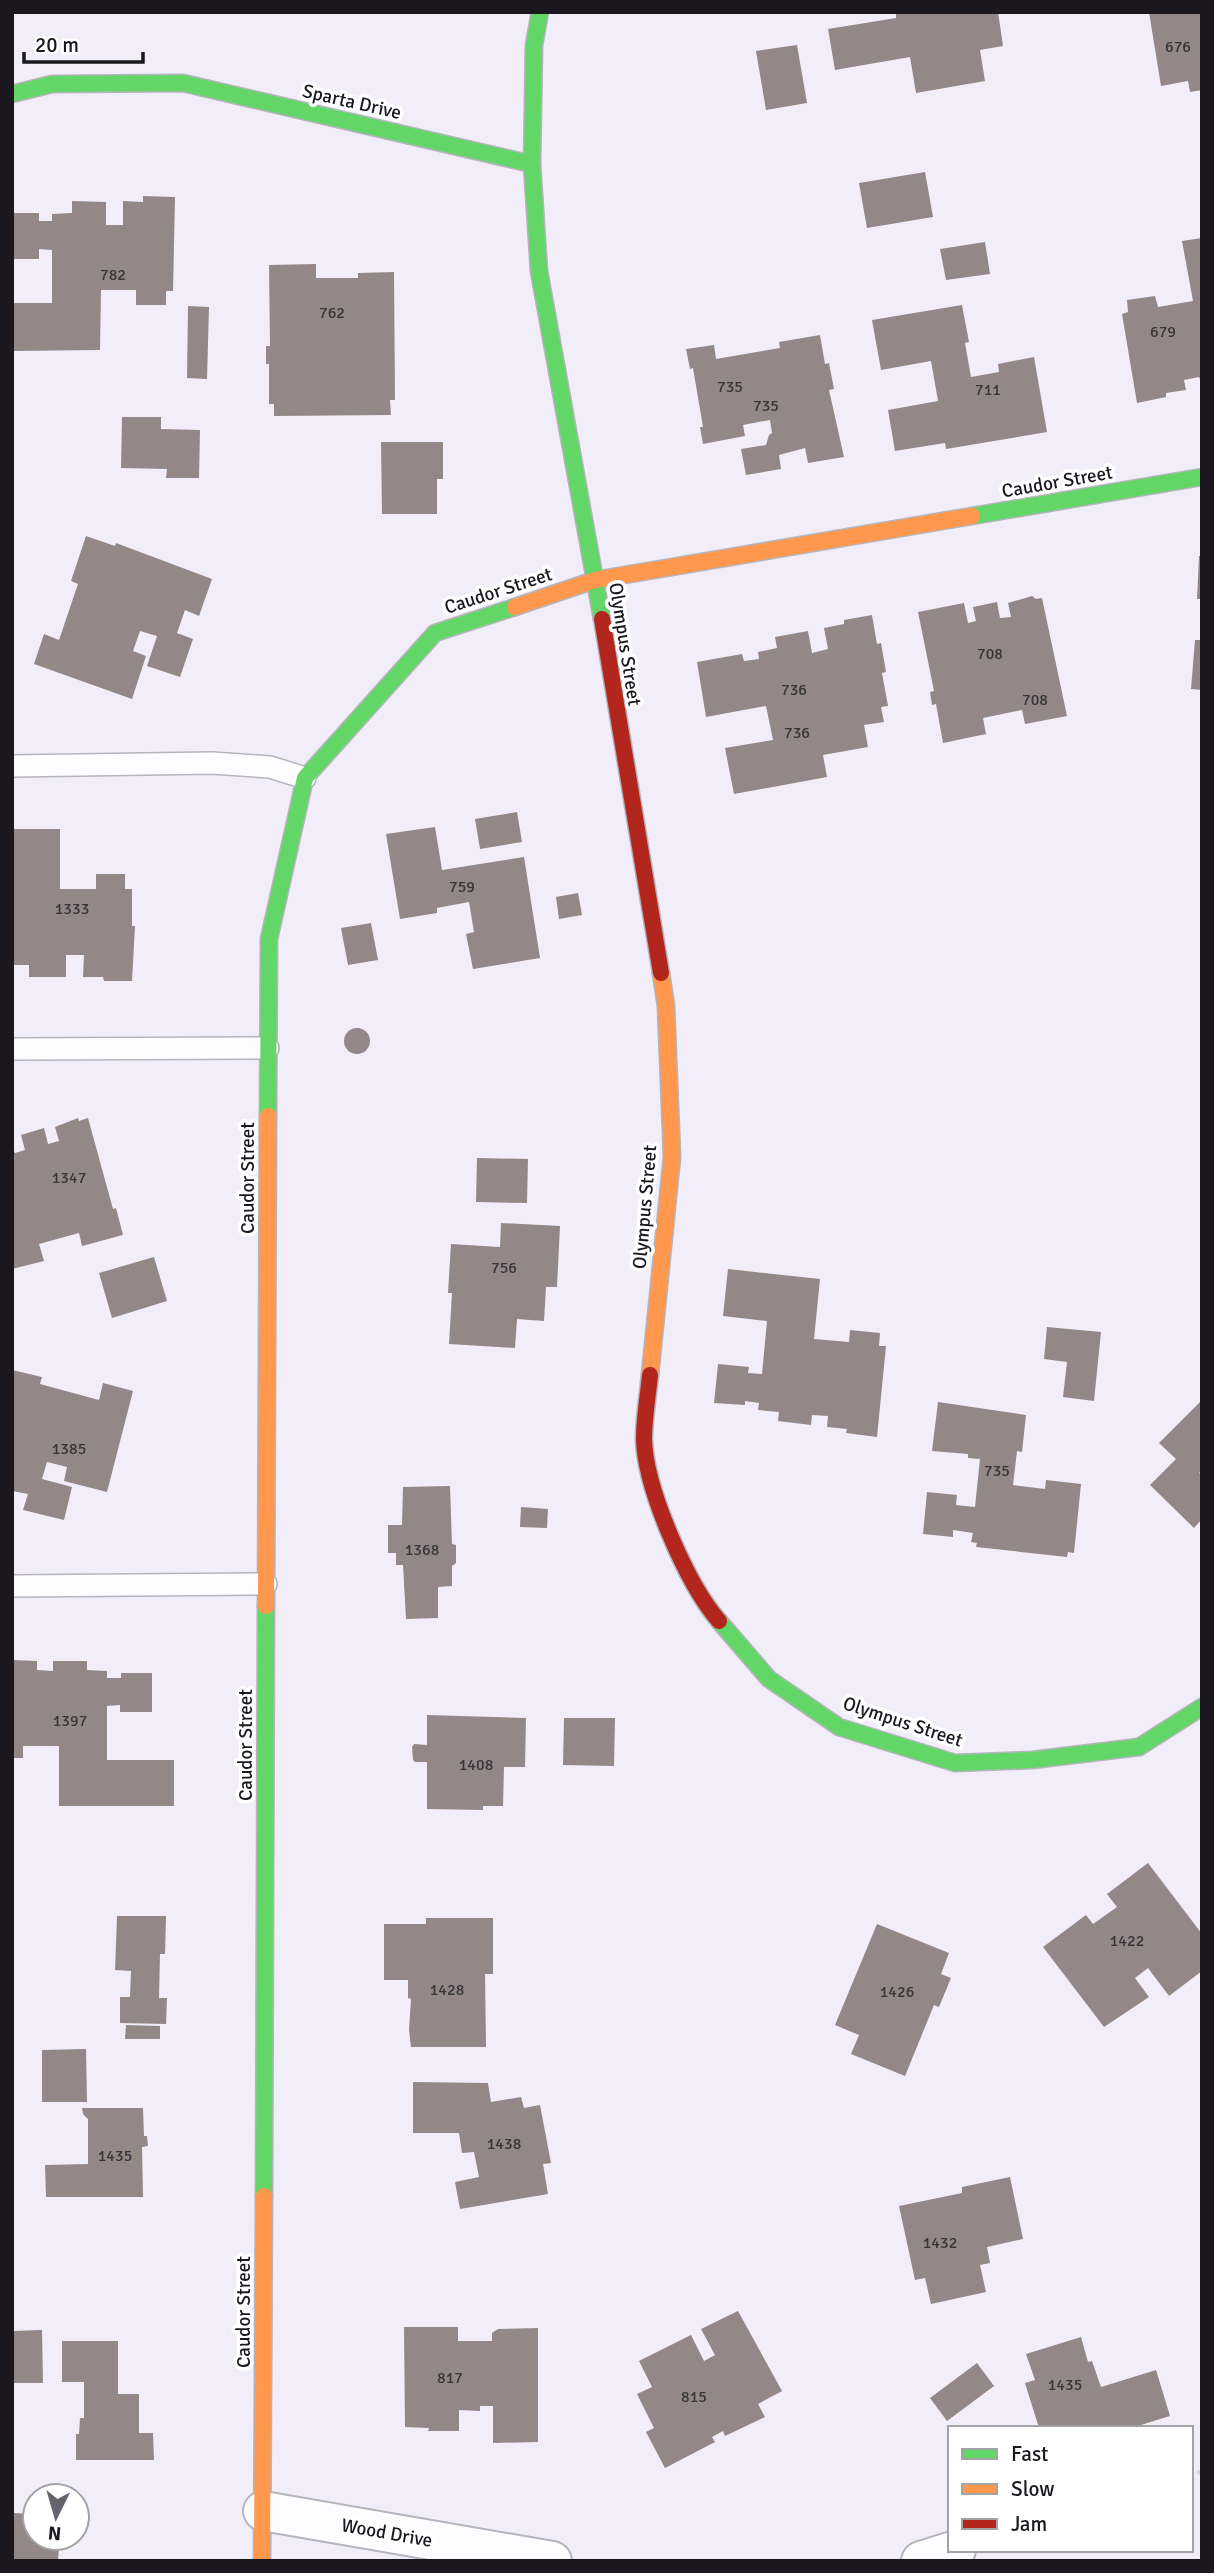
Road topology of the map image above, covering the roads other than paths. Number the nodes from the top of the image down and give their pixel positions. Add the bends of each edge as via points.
1 (540, 12) edge
2 (12, 94) edge
3 (532, 164) junction
4 (1202, 477) edge
5 (595, 580) junction
6 (12, 766) edge
7 (305, 778) junction
8 (268, 1048) junction
9 (12, 1049) edge
10 (266, 1584) junction
11 (12, 1586) edge
12 (1202, 1707) edge
13 (263, 2511) junction
14 (950, 2552) edge
15 (262, 2561) edge
16 (552, 2561) edge
17 (921, 2561) edge

1 - 3 street via 534,45
2 - 3 street, Sparta Drive via 52,84 183,83
3 - 5 street, Olympus Street via 540,271
4 - 5 street, Caudor Street
5 - 7 street, Caudor Street via 435,633
5 - 12 street, Olympus Street via 666,1006 672,1157 644,1440 656,1501 678,1552 710,1611 769,1679 839,1727 955,1763 1032,1760 1139,1747
6 - 7 lane via 212,763 270,767
7 - 8 street, Caudor Street via 269,939
8 - 9 lane
8 - 10 street, Caudor Street
10 - 11 lane
10 - 13 street, Caudor Street
13 - 15 street, Caudor Street
13 - 16 street, Wood Drive
14 - 17 street

